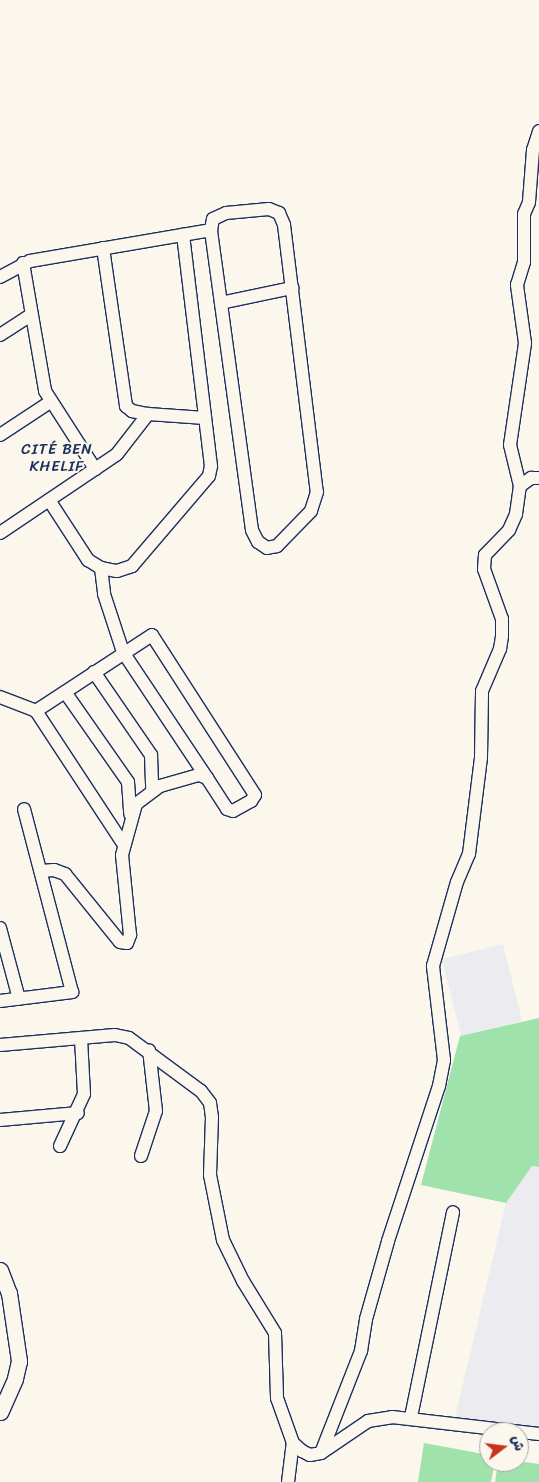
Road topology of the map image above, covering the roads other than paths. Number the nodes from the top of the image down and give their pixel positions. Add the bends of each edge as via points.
1 (539, 131) edge
2 (211, 230) junction
3 (183, 235) junction
4 (103, 248) junction
5 (23, 264) junction
6 (0, 276) edge
7 (292, 288) junction
8 (221, 303) junction
9 (31, 315) junction
10 (0, 335) edge
11 (50, 402) junction
12 (148, 414) junction
13 (205, 418) junction
14 (0, 435) edge
15 (95, 469) junction
16 (539, 478) edge
17 (520, 486) junction
18 (49, 500) junction
19 (0, 532) edge
20 (101, 568) junction
21 (123, 652) junction
22 (94, 672) junction
23 (65, 692) junction
24 (0, 697) edge
25 (36, 711) junction
26 (207, 778) junction
27 (152, 790) junction
28 (24, 809) dead end
29 (130, 817) junction
30 (124, 844) junction
31 (41, 870) junction
32 (0, 928) edge
33 (19, 999) junction
34 (0, 1001) edge
35 (81, 1038) junction
36 (0, 1045) edge
37 (149, 1050) junction
38 (78, 1113) junction
39 (0, 1120) edge
40 (60, 1146) dead end
41 (141, 1156) dead end
42 (453, 1212) dead end
43 (0, 1270) edge
44 (0, 1412) edge
45 (411, 1417) junction
46 (539, 1434) edge
47 (293, 1443) junction
48 (321, 1454) junction
49 (288, 1482) edge

1 - 17 street via 533,150 529,202 524,214 524,262 517,285 526,343 510,445
2 - 3 street
2 - 7 street via 213,219 226,213 269,209 279,213 284,225
2 - 8 street
3 - 4 street
3 - 13 street
4 - 5 street
4 - 12 street via 126,406 132,411
5 - 6 street
5 - 9 street
7 - 8 street
7 - 8 street via 317,492 311,511 277,546 267,548 258,542 252,530
9 - 10 street
9 - 11 street via 40,377
11 - 14 street
11 - 15 street
12 - 13 street
12 - 15 street via 117,454
13 - 20 street via 211,466 208,476 132,566 117,571
15 - 18 street
16 - 17 street via 531,478
17 - 48 street via 516,514 508,530 485,555 484,570 502,619 502,636 500,649 482,691 481,757 469,854 457,882 434,966 444,1044 442,1069 388,1241 366,1319 361,1351
18 - 19 street
18 - 20 street via 81,554
20 - 21 street via 104,594
21 - 22 street
21 - 26 street
21 - 26 street via 147,636 152,635 158,640 255,795 233,811 227,809
22 - 23 street
22 - 27 street via 151,755
23 - 25 street
23 - 29 street via 128,782
24 - 25 street
25 - 30 street
26 - 27 street via 199,775
27 - 29 street via 136,804
28 - 31 street
29 - 30 street
30 - 31 street via 122,870 130,935 127,943 120,942 65,874
31 - 33 street via 72,992
32 - 33 street
33 - 34 street
35 - 36 street
35 - 37 street via 115,1035 128,1038
35 - 38 street via 84,1094
37 - 41 street via 156,1110
37 - 47 street via 201,1091 210,1103 210,1174 214,1204 231,1257 275,1333 277,1398
38 - 39 street
38 - 40 street
42 - 45 street
43 - 44 main road via 9,1293 19,1361 15,1380
45 - 46 street
45 - 48 street via 368,1422
47 - 48 street via 310,1455
47 - 49 street

